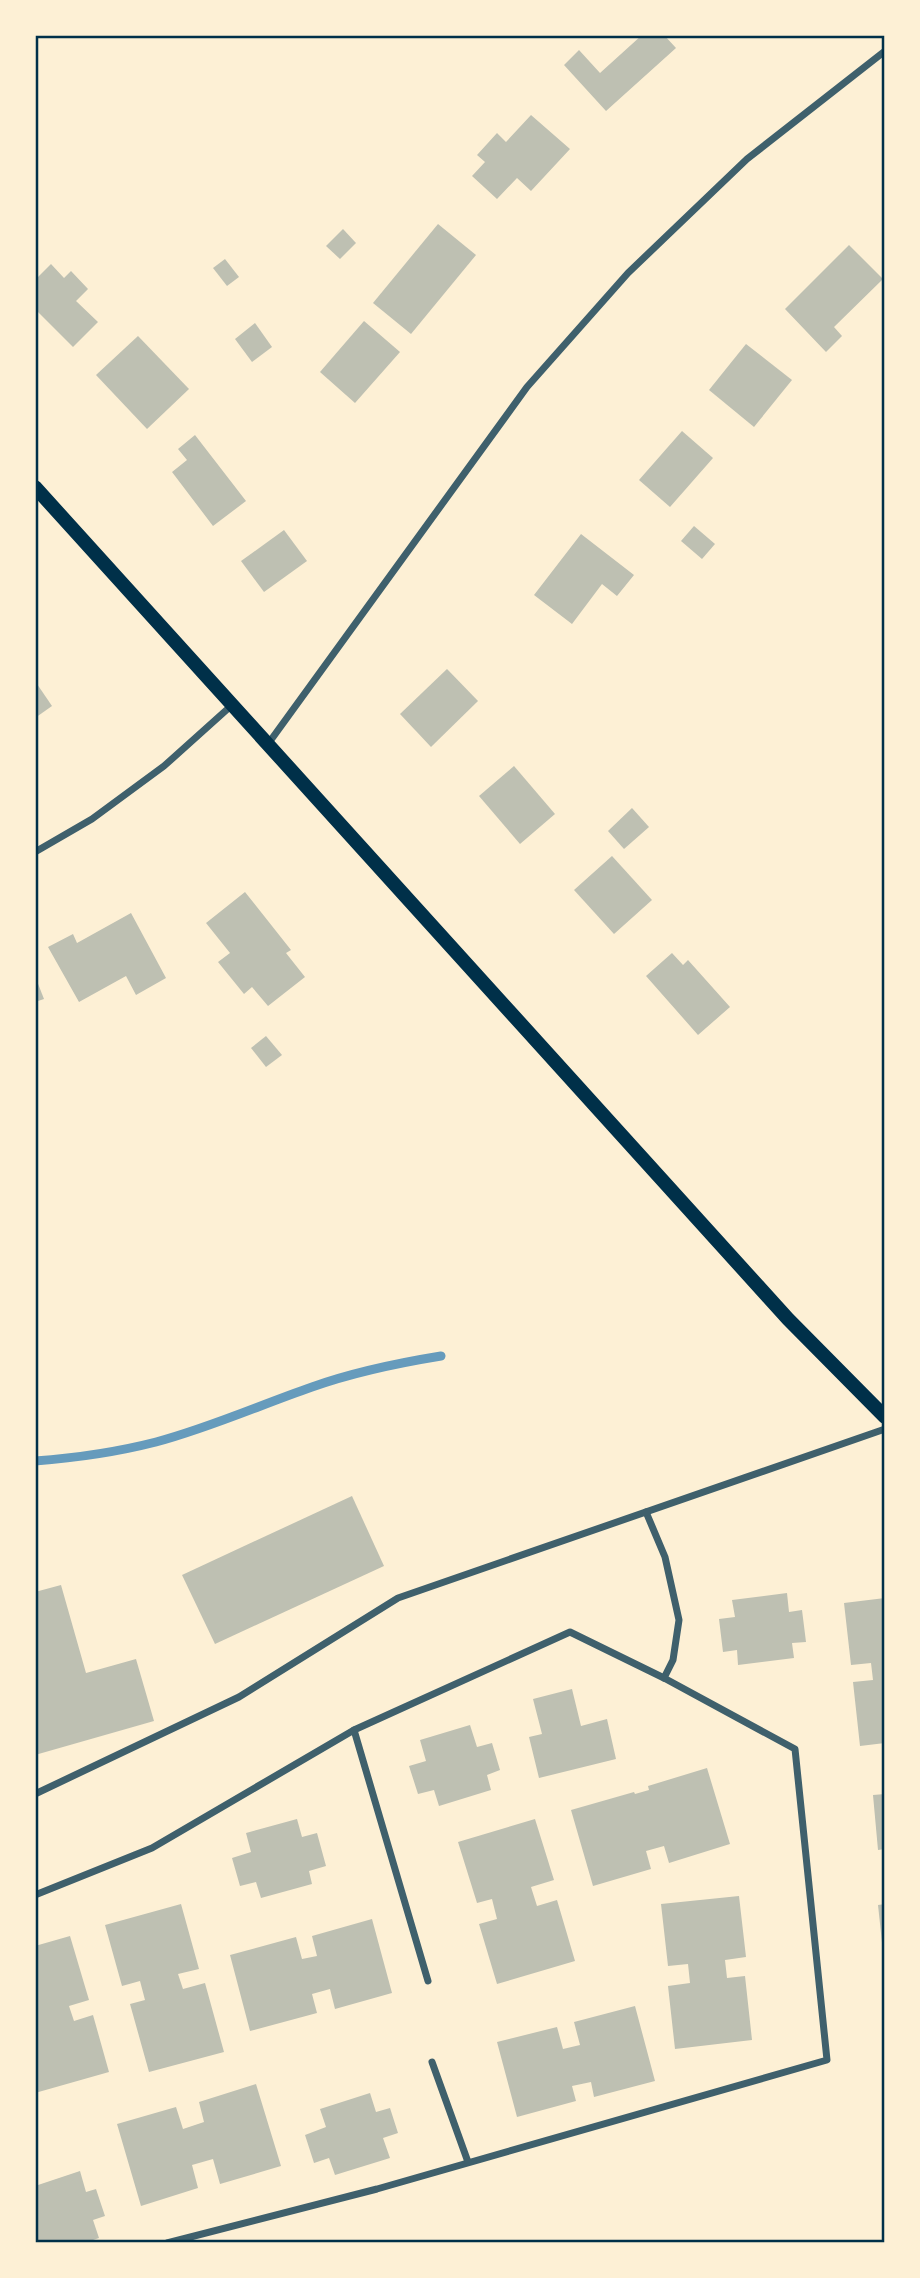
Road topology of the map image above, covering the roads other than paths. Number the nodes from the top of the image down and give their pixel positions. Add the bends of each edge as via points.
1 (885, 51) edge
2 (35, 487) edge
3 (232, 705) junction
4 (268, 744) junction
5 (35, 852) edge
6 (885, 1416) edge
7 (885, 1429) edge
8 (646, 1512) junction
9 (664, 1678) junction
10 (354, 1730) junction
11 (35, 1794) edge
12 (35, 1895) edge
13 (428, 1981) dead end
14 (432, 2062) dead end
15 (468, 2162) junction
16 (167, 2243) edge

1 - 4 street via 747,159 628,273 527,387
2 - 3 main road
3 - 4 main road
3 - 5 street via 164,766 92,819
4 - 6 main road via 788,1319
7 - 8 street
8 - 9 street via 665,1557 679,1620 673,1660
8 - 11 street via 398,1598 239,1697
9 - 10 street via 570,1632
9 - 15 street via 795,1749 827,2060
10 - 12 street via 152,1848
10 - 13 street
14 - 15 street
15 - 16 street

